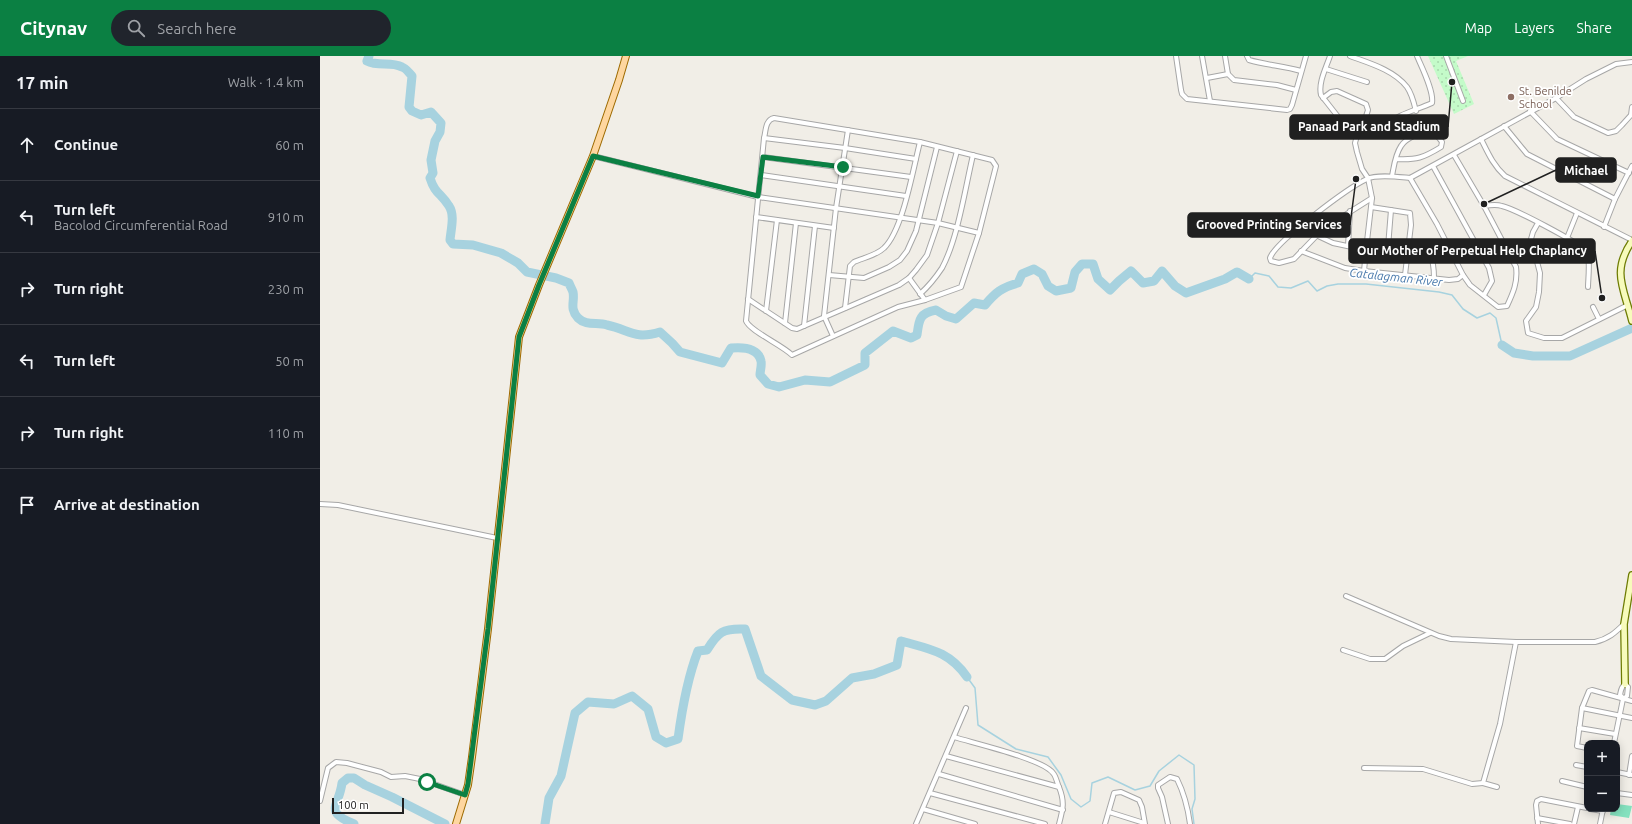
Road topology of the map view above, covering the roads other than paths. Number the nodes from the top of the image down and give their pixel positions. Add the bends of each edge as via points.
1 (626, 56) edge
2 (1176, 56) edge
3 (1202, 56) edge
4 (1225, 56) edge
5 (1247, 56) edge
6 (1306, 56) edge
7 (1330, 56) edge
8 (1350, 56) edge
9 (1417, 56) edge
10 (1446, 56) edge
11 (1632, 62) edge
12 (1326, 69) junction
13 (1301, 71) junction
14 (1228, 74) junction
15 (1207, 78) junction
16 (1367, 82) dead end
17 (1296, 90) junction
18 (1323, 98) junction
19 (1556, 98) junction
20 (1210, 101) junction
21 (1463, 102) dead end
22 (1632, 107) edge
23 (1416, 111) junction
24 (1530, 111) junction
25 (1504, 126) junction
26 (848, 130) junction
27 (1359, 132) junction
28 (764, 138) junction
29 (1481, 139) junction
30 (920, 142) junction
31 (938, 147) junction
32 (845, 148) junction
33 (957, 151) junction
34 (973, 155) junction
35 (1454, 155) junction
36 (593, 156) junction
37 (763, 157) junction
38 (916, 159) junction
39 (1396, 159) junction
40 (1433, 166) junction
41 (1632, 166) edge
42 (843, 167) junction
43 (1629, 173) junction
44 (761, 175) junction
45 (1392, 176) junction
46 (911, 177) junction
47 (1368, 178) junction
48 (1410, 178) junction
49 (840, 186) junction
50 (758, 196) junction
51 (906, 196) junction
52 (1372, 198) junction
53 (1615, 200) junction
54 (1484, 206) junction
55 (1371, 207) junction
56 (836, 208) junction
57 (1391, 210) junction
58 (1350, 212) junction
59 (1577, 213) junction
60 (756, 217) junction
61 (901, 218) junction
62 (777, 220) junction
63 (919, 220) junction
64 (796, 223) junction
65 (938, 223) junction
66 (1538, 223) junction
67 (815, 226) junction
68 (956, 227) junction
69 (1604, 227) junction
70 (834, 228) junction
71 (979, 233) junction
72 (1316, 235) junction
73 (1566, 238) junction
74 (1632, 240) edge
75 (1409, 241) junction
76 (1348, 246) junction
77 (1366, 250) junction
78 (1301, 251) junction
79 (1364, 271) junction
80 (829, 275) junction
81 (1405, 275) junction
82 (1463, 275) junction
83 (848, 277) junction
84 (909, 278) junction
85 (1434, 278) junction
86 (1588, 287) dead end
87 (920, 294) junction
88 (1484, 295) junction
89 (748, 299) junction
90 (925, 300) junction
91 (1628, 305) junction
92 (1593, 307) dead end
93 (845, 308) junction
94 (766, 311) junction
95 (824, 316) junction
96 (1599, 319) junction
97 (1632, 321) edge
98 (784, 323) junction
99 (804, 326) junction
100 (833, 336) junction
101 (320, 504) edge
102 (497, 538) junction
103 (1632, 575) edge
104 (1631, 592) edge
105 (1346, 596) dead end
106 (1624, 624) junction
107 (1430, 633) junction
108 (1516, 642) junction
109 (1343, 650) dead end
110 (1625, 684) joint
111 (1623, 699) junction
112 (1632, 701) edge
113 (966, 708) dead end
114 (1582, 708) junction
115 (1620, 715) junction
116 (1632, 718) edge
117 (1579, 728) junction
118 (1615, 734) junction
119 (954, 737) junction
120 (1614, 740) edge
121 (1584, 747) edge
122 (946, 756) junction
123 (1632, 756) edge
124 (1576, 765) dead end
125 (1584, 766) edge
126 (1364, 768) dead end
127 (1620, 773) edge
128 (938, 774) junction
129 (1630, 775) edge
130 (1562, 781) dead end
131 (1483, 783) junction
132 (1584, 786) edge
133 (1059, 787) junction
134 (1497, 787) dead end
135 (930, 793) junction
136 (1620, 793) edge
137 (465, 795) junction
138 (1632, 795) edge
139 (320, 801) edge
140 (1578, 807) junction
141 (1584, 808) edge
142 (923, 809) junction
143 (1063, 810) junction
144 (1109, 812) junction
145 (1603, 812) edge
146 (1537, 818) junction
147 (456, 822) edge
148 (1145, 823) edge
149 (916, 824) edge
150 (975, 824) edge
151 (1045, 824) edge
152 (1060, 824) edge
153 (1105, 824) edge
154 (1168, 824) edge
155 (1190, 824) edge
156 (1538, 824) edge
157 (1570, 824) edge
158 (1574, 824) edge
159 (1600, 824) edge

1 - 36 main road
2 - 20 street via 1182,94 1187,99
3 - 15 street
4 - 14 street
5 - 13 street via 1249,60
6 - 13 street
7 - 12 street
8 - 23 street via 1396,76 1408,88
9 - 23 street via 1428,83 1432,102
10 - 21 street
11 - 19 street via 1616,64
12 - 16 street
12 - 18 street via 1320,90
13 - 17 street
14 - 15 street
14 - 17 street via 1234,80
15 - 20 street
17 - 20 street via 1292,105 1287,110
18 - 27 street via 1343,123
18 - 27 street via 1337,91 1366,104 1368,110
19 - 22 street via 1574,117 1608,133 1616,131 1622,125 1631,115
19 - 24 street
23 - 27 street via 1400,116 1380,130
24 - 25 street
24 - 43 street via 1557,138
25 - 29 street
25 - 53 street via 1527,154
26 - 28 street via 774,118 768,122
26 - 30 street
26 - 32 street
27 - 47 street via 1355,142 1362,169
28 - 32 street
28 - 37 street
29 - 35 street
29 - 59 street via 1491,161 1505,176
30 - 31 street
30 - 38 street
31 - 33 street
31 - 63 street
32 - 38 street
32 - 42 street
33 - 34 street
33 - 65 street
34 - 68 street
34 - 71 street via 992,160 996,166
35 - 40 street
35 - 54 street
36 - 50 street
36 - 102 main road via 519,337
37 - 42 street
37 - 44 street
38 - 46 street
39 - 39 street via 1401,145 1419,134 1431,132 1438,135 1442,142 1441,147 1414,160
39 - 45 street
40 - 48 street
40 - 88 street via 1489,268 1492,281
41 - 43 street
42 - 46 street
42 - 49 street
43 - 53 street
44 - 49 street
44 - 50 street
45 - 47 street
45 - 48 street
46 - 51 street
47 - 52 street
47 - 78 street via 1304,224 1271,254 1270,258 1275,263 1286,262 1294,259
48 - 82 street
49 - 51 street
49 - 56 street
50 - 56 street
50 - 60 street
51 - 61 street
52 - 55 street
52 - 58 street
53 - 69 street
54 - 66 street via 1502,206
54 - 88 street via 1516,266 1517,276 1507,306 1498,307
55 - 57 street
55 - 77 street
56 - 61 street
56 - 70 street
57 - 75 street via 1410,213
57 - 77 street via 1388,247 1386,250
58 - 72 street
58 - 76 street
59 - 69 street
59 - 73 street
60 - 62 street
60 - 89 street
61 - 63 street
61 - 83 street via 890,242 883,249 854,262 850,266
62 - 64 street
62 - 94 street
63 - 65 street
63 - 83 street via 911,244 900,260 864,278
64 - 67 street
64 - 98 street
65 - 68 street
65 - 84 street via 927,256
66 - 73 street
66 - 96 street via 1531,239 1540,272 1540,292 1536,307 1526,321 1527,331 1544,338 1562,338
67 - 70 street
67 - 99 street
68 - 71 street
68 - 87 street via 942,268
69 - 74 street
70 - 80 street
71 - 90 street via 961,287
72 - 76 street via 1333,243
72 - 78 street
73 - 86 street via 1586,250 1589,255
74 - 91 street via 1624,253 1620,268
75 - 81 street
75 - 85 street via 1422,244 1426,249 1433,263
76 - 77 street
77 - 79 street
78 - 79 street via 1332,264
79 - 81 street
80 - 83 street
80 - 95 street
81 - 85 street
82 - 85 street via 1449,280
82 - 88 street via 1470,285
83 - 93 street
84 - 87 street
84 - 93 street via 899,285
87 - 90 street
89 - 94 street
89 - 100 street via 747,324 792,355
90 - 100 street via 898,307
91 - 96 street
91 - 97 street
92 - 96 street
93 - 95 street
94 - 98 street
95 - 99 street
95 - 100 street
98 - 99 street via 795,329
101 - 102 street via 338,505
102 - 137 main road via 484,662
103 - 104 street
104 - 106 street
105 - 107 street
106 - 108 street via 1614,634 1595,642
106 - 110 street
107 - 108 street via 1451,639
107 - 109 street via 1403,646 1385,659 1370,659
108 - 131 street via 1500,724
110 - 111 street via 1620,695
111 - 112 street
111 - 114 street via 1592,690 1586,694
111 - 115 street
113 - 119 street
114 - 115 street
114 - 117 street
115 - 116 street
115 - 118 street
117 - 118 street
117 - 121 street via 1577,746
118 - 120 street
119 - 122 street
119 - 133 street via 1045,766 1053,773
122 - 128 street
122 - 133 street
123 - 129 street
124 - 125 street
126 - 131 street via 1423,769 1472,784
127 - 129 street
128 - 135 street
128 - 143 street
130 - 132 street
131 - 134 street
133 - 143 street via 1064,798
135 - 142 street
135 - 151 street
136 - 138 street
137 - 139 street via 420,779 391,777 372,769 336,762 328,768
137 - 147 main road
140 - 141 street
140 - 146 street via 1541,799 1536,805
140 - 158 street
142 - 149 street
142 - 150 street
143 - 152 street
144 - 148 street
144 - 148 street via 1114,793 1121,792 1139,800
144 - 153 street
145 - 159 street
146 - 156 street
146 - 157 street
154 - 155 street via 1158,785 1170,777 1176,779 1180,785

